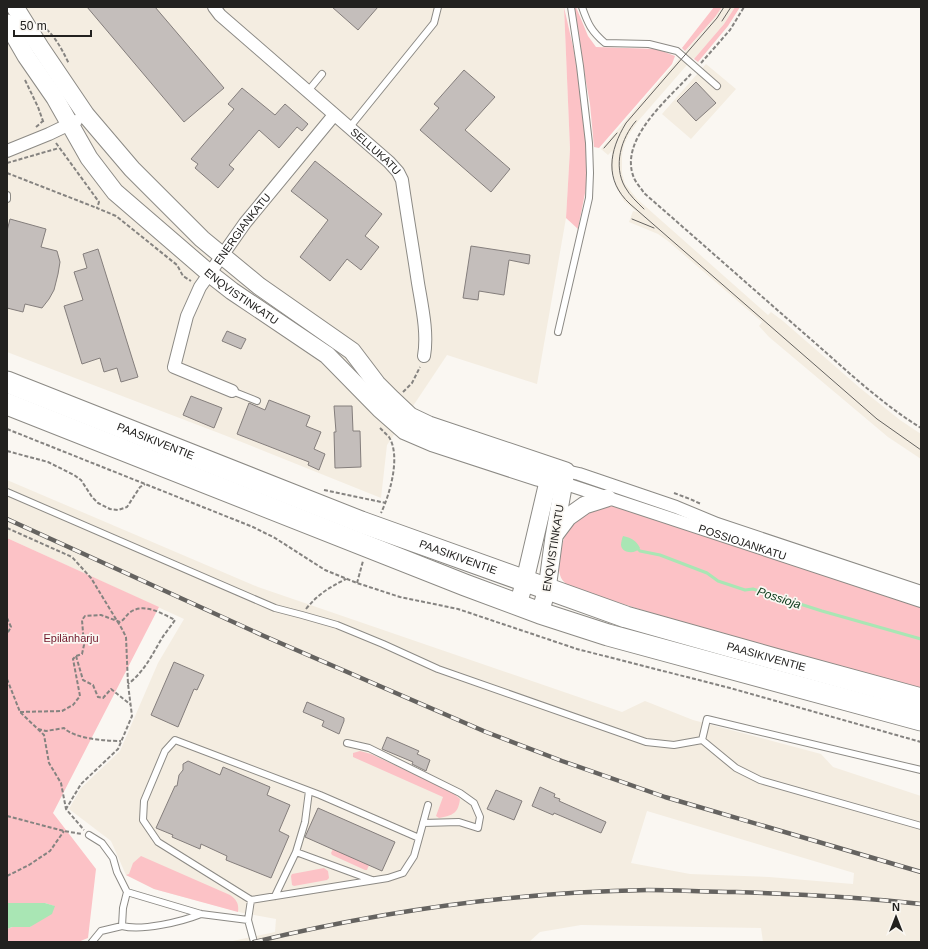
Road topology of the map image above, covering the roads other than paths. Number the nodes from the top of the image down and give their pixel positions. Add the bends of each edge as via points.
1 (15, 7) edge
2 (214, 7) edge
3 (438, 7) edge
4 (571, 7) edge
5 (582, 7) edge
6 (7, 23) edge
7 (322, 74) dead end
8 (717, 86) dead end
9 (308, 91) junction
10 (86, 115) junction
11 (334, 115) junction
12 (70, 124) junction
13 (349, 128) junction
14 (7, 151) edge
15 (7, 195) edge
16 (7, 200) edge
17 (222, 256) junction
18 (209, 274) junction
19 (558, 332) dead end
20 (424, 356) road end
21 (7, 382) edge
22 (232, 391) joint
23 (257, 401) dead end
24 (7, 404) edge
25 (557, 475) junction
26 (7, 492) edge
27 (607, 498) junction
28 (554, 537) junction
29 (525, 580) junction
30 (547, 589) junction
31 (921, 592) edge
32 (921, 601) edge
33 (518, 605) junction
34 (540, 613) junction
35 (921, 699) edge
36 (921, 720) edge
37 (702, 740) junction
38 (347, 743) dead end
39 (921, 770) edge
40 (309, 791) junction
41 (428, 805) dead end
42 (423, 823) junction
43 (921, 826) edge
44 (89, 835) road end
45 (419, 838) junction
46 (296, 852) junction
47 (372, 880) junction
48 (127, 892) junction
49 (275, 896) junction
50 (251, 900) junction
51 (201, 914) junction
52 (248, 920) junction
53 (122, 926) junction
54 (92, 942) edge
55 (254, 942) edge

1 - 10 main road, ENQVISTINKATU
2 - 9 street, SELLUKATU via 236,30
3 - 13 lane via 434,23
4 - 19 lane via 589,143 589,198
5 - 8 lane via 594,34 605,44 649,44 677,51
6 - 12 main road, ENQVISTINKATU
7 - 9 lane
9 - 11 street, SELLUKATU
10 - 12 street
10 - 17 main road, ENQVISTINKATU via 132,169
11 - 13 street, SELLUKATU
11 - 17 street, ENERGIANKATU via 245,223
12 - 14 street
12 - 18 main road, ENQVISTINKATU via 89,158 115,192
13 - 20 street, SELLUKATU via 389,162 402,180 425,331
15 - 16 lane
17 - 18 street, ENERGIANKATU
17 - 25 main road, ENQVISTINKATU via 259,286 352,351 377,384 410,416
18 - 22 street, ENERGIANKATU via 187,316 174,366
18 - 25 main road, ENQVISTINKATU via 327,355 405,431 512,469
21 - 29 highway, PAASIKIVENTIE via 361,522
22 - 23 lane
24 - 33 highway, PAASIKIVENTIE
25 - 27 street, POSSIOJANKATU
25 - 28 main road, ENQVISTINKATU
25 - 29 main road, ENQVISTINKATU
25 - 31 street, POSSIOJANKATU via 579,474 676,507 717,524
26 - 37 lane via 275,608 336,625 438,669 646,742 674,745
27 - 28 main road via 585,505 568,517
27 - 32 street, POSSIOJANKATU
28 - 30 main road, ENQVISTINKATU
29 - 30 highway, PAASIKIVENTIE
29 - 33 main road, ENQVISTINKATU
30 - 34 main road, ENQVISTINKATU
30 - 35 highway, PAASIKIVENTIE via 634,619
33 - 34 highway, PAASIKIVENTIE
34 - 36 highway, PAASIKIVENTIE
37 - 39 lane via 708,719
37 - 43 lane via 736,768 760,780
38 - 42 lane via 370,748 460,793 474,803 480,817 478,828 459,822
40 - 45 lane
40 - 46 lane via 305,822
40 - 50 lane via 176,740 165,751 144,800 143,820 158,842
41 - 42 lane
42 - 45 lane
44 - 48 lane via 102,843 113,858
45 - 47 lane via 414,856 403,873
46 - 47 lane
46 - 49 lane
47 - 49 lane
48 - 51 lane
48 - 53 lane
49 - 50 lane
50 - 52 lane
51 - 52 lane
51 - 53 lane via 185,920 139,927
52 - 55 lane
53 - 54 lane via 101,931

